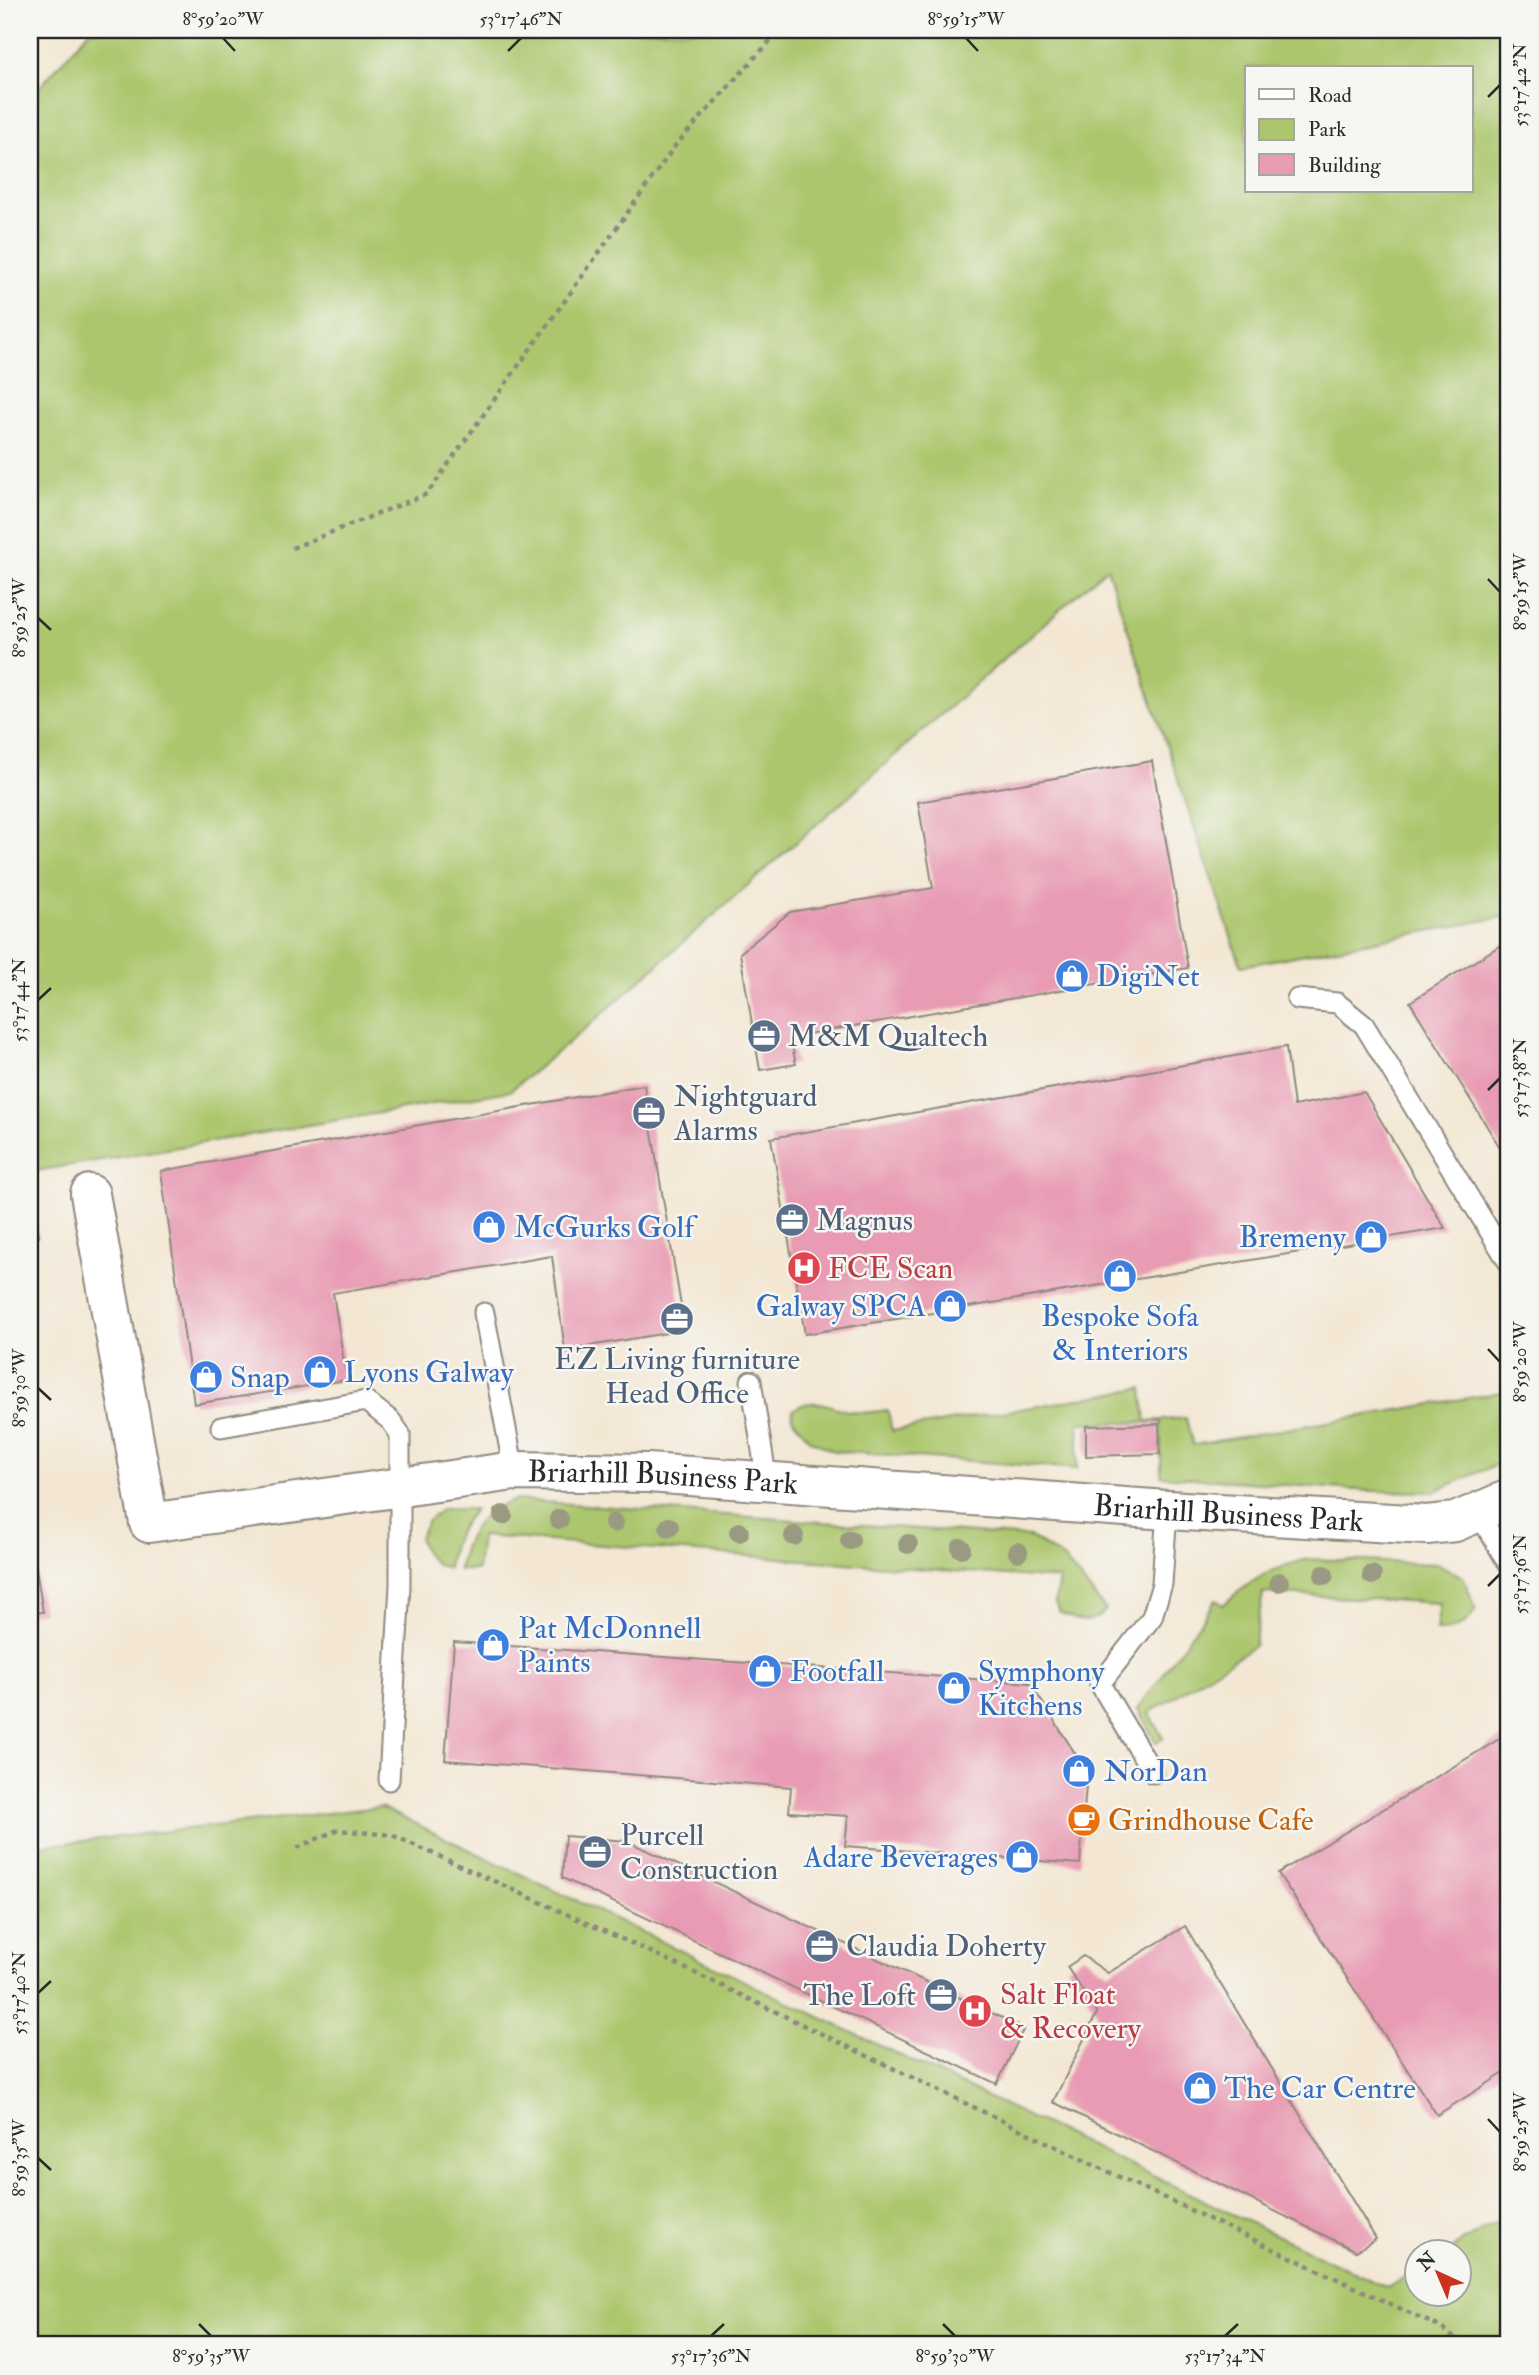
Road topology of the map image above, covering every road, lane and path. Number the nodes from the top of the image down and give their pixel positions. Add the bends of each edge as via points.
1 (780, 30) edge
2 (292, 548) dead end
3 (1297, 999) dead end
4 (90, 1194) dead end
5 (1509, 1263) edge
6 (484, 1313) dead end
7 (751, 1381) dead end
8 (221, 1427) dead end
9 (514, 1471) junction
10 (767, 1482) junction
11 (402, 1484) junction
12 (1494, 1506) edge
13 (1167, 1510) junction
14 (1509, 1565) edge
15 (1153, 1773) dead end
16 (389, 1780) dead end
17 (297, 1848) dead end
18 (1462, 2345) edge

1 - 2 path via 675,146 428,494
3 - 5 lane via 1336,1003 1364,1025
4 - 11 street, Briarhill Business Park via 149,1523
6 - 9 lane
7 - 10 lane
8 - 11 lane via 366,1401 400,1434
9 - 10 street, Briarhill Business Park via 648,1473
9 - 11 street, Briarhill Business Park
10 - 13 street, Briarhill Business Park
11 - 16 lane
12 - 13 street, Briarhill Business Park via 1455,1521 1427,1525
12 - 14 lane
13 - 15 lane via 1163,1584 1152,1617 1100,1684
17 - 18 path via 337,1830 392,1835 666,1959 1442,2328

